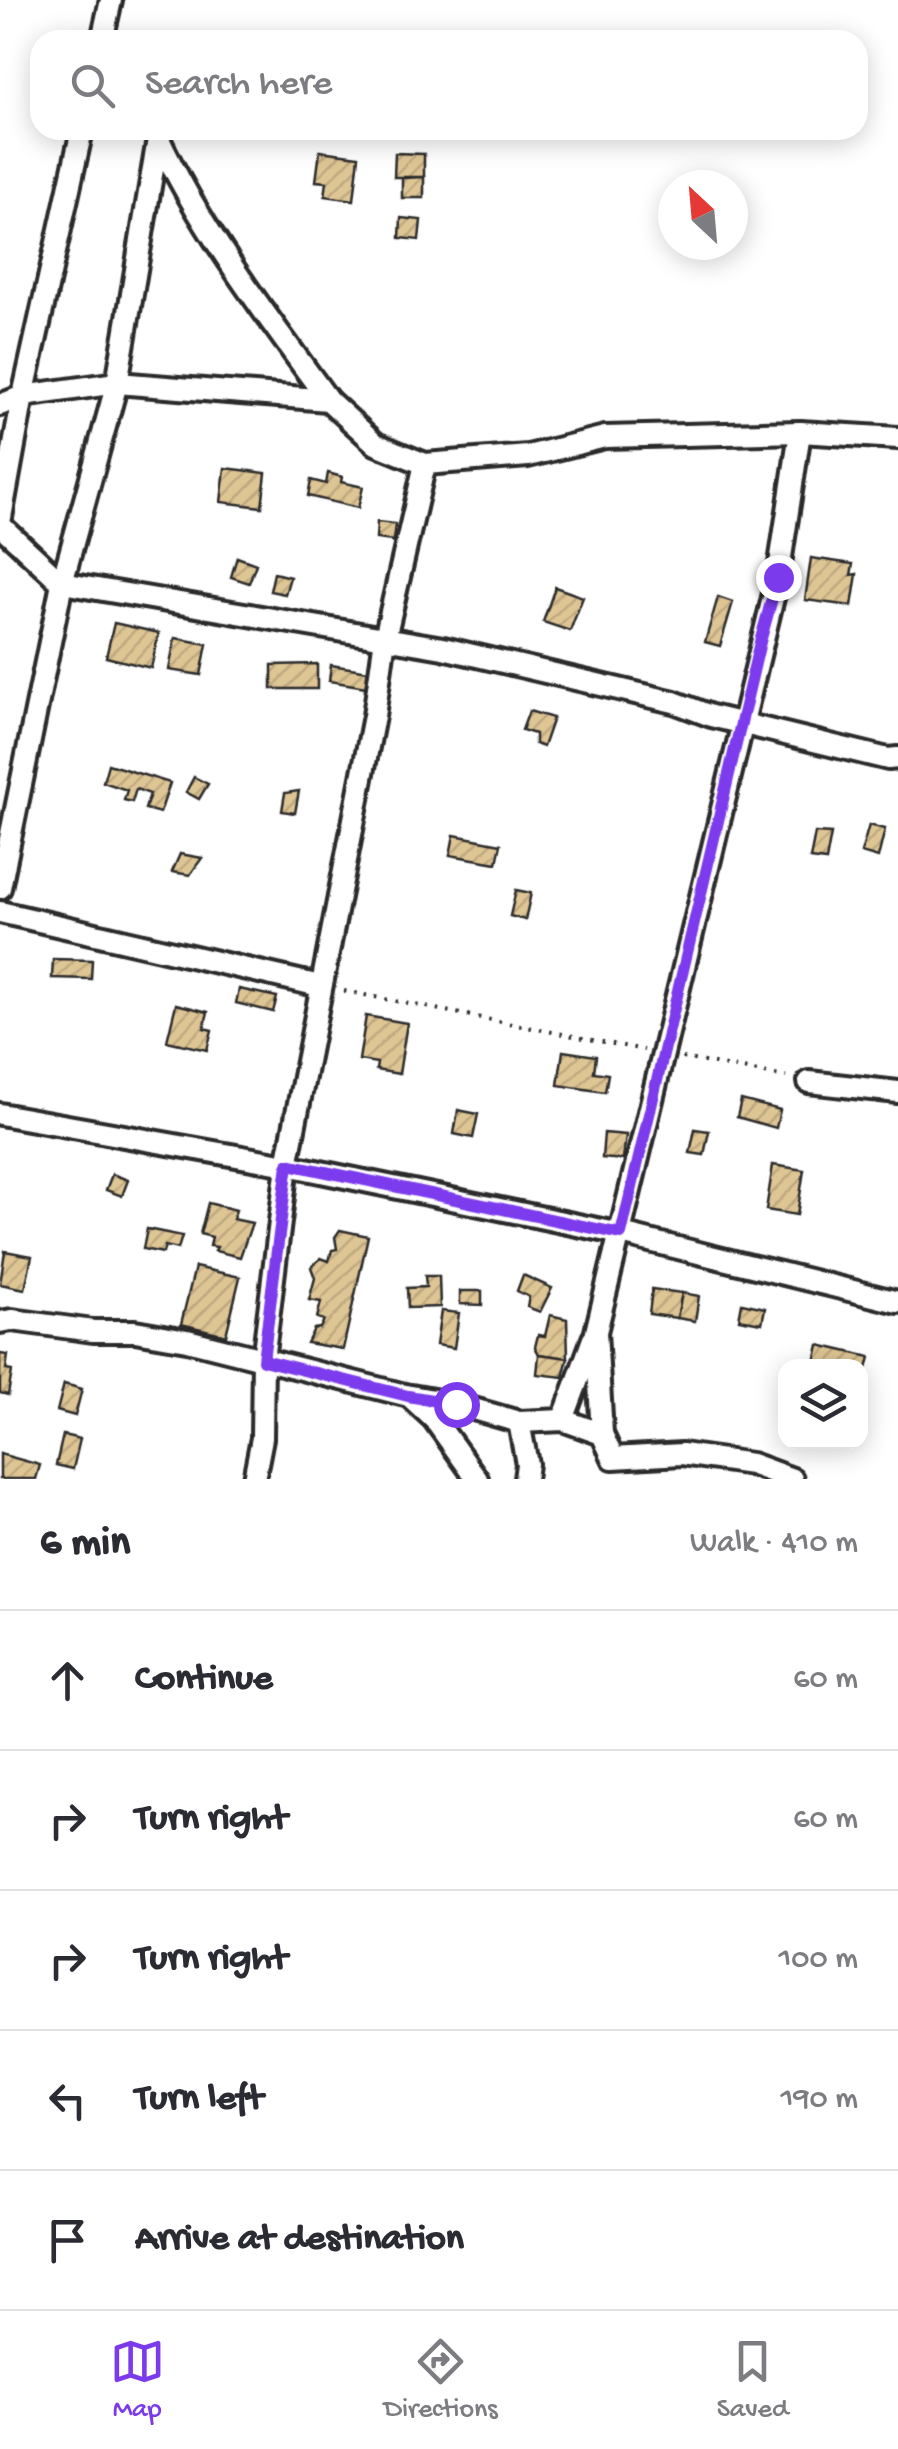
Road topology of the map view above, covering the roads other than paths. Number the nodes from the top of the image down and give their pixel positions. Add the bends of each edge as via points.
1 (110, 4) edge
2 (104, 30) edge
3 (118, 30) edge
4 (80, 140) edge
5 (156, 140) edge
6 (160, 140) edge
7 (116, 384) junction
8 (24, 396) junction
9 (328, 400) junction
10 (0, 405) edge
11 (800, 432) junction
12 (898, 438) edge
13 (425, 464) junction
14 (0, 524) edge
15 (62, 583) junction
16 (385, 638) junction
17 (742, 724) junction
18 (898, 758) edge
19 (0, 888) edge
20 (0, 912) edge
21 (320, 986) junction
22 (809, 1082) road end
23 (898, 1092) edge
24 (0, 1114) edge
25 (288, 1164) junction
26 (621, 1234) junction
27 (898, 1302) edge
28 (4, 1319) edge
29 (596, 1332) junction
30 (263, 1360) junction
31 (408, 1396) junction
32 (563, 1420) junction
33 (520, 1422) junction
34 (602, 1434) junction
35 (614, 1458) junction
36 (254, 1479) edge
37 (478, 1479) edge
38 (525, 1479) edge
39 (610, 1479) edge
40 (792, 1479) edge

1 - 2 street
1 - 3 street
4 - 8 street
5 - 7 street
6 - 9 street via 250,292
7 - 8 street
7 - 9 street
7 - 15 street
8 - 10 street
8 - 14 street
9 - 13 street via 376,444
11 - 12 street
11 - 13 street via 606,437 528,456
11 - 17 street via 778,577
13 - 16 street
14 - 15 street
15 - 16 street
15 - 19 street
16 - 17 street via 674,702
16 - 21 street
17 - 18 street
17 - 26 street
20 - 21 street
21 - 25 street
22 - 23 street
24 - 25 street
25 - 26 street
25 - 30 street
26 - 27 street
26 - 29 street
28 - 30 street via 134,1331
29 - 32 street
29 - 34 street
30 - 31 street
30 - 36 street
31 - 33 street
31 - 37 street via 434,1419
32 - 33 street
32 - 34 street
33 - 38 street
34 - 35 street
35 - 39 street
35 - 40 street via 682,1454 752,1464

